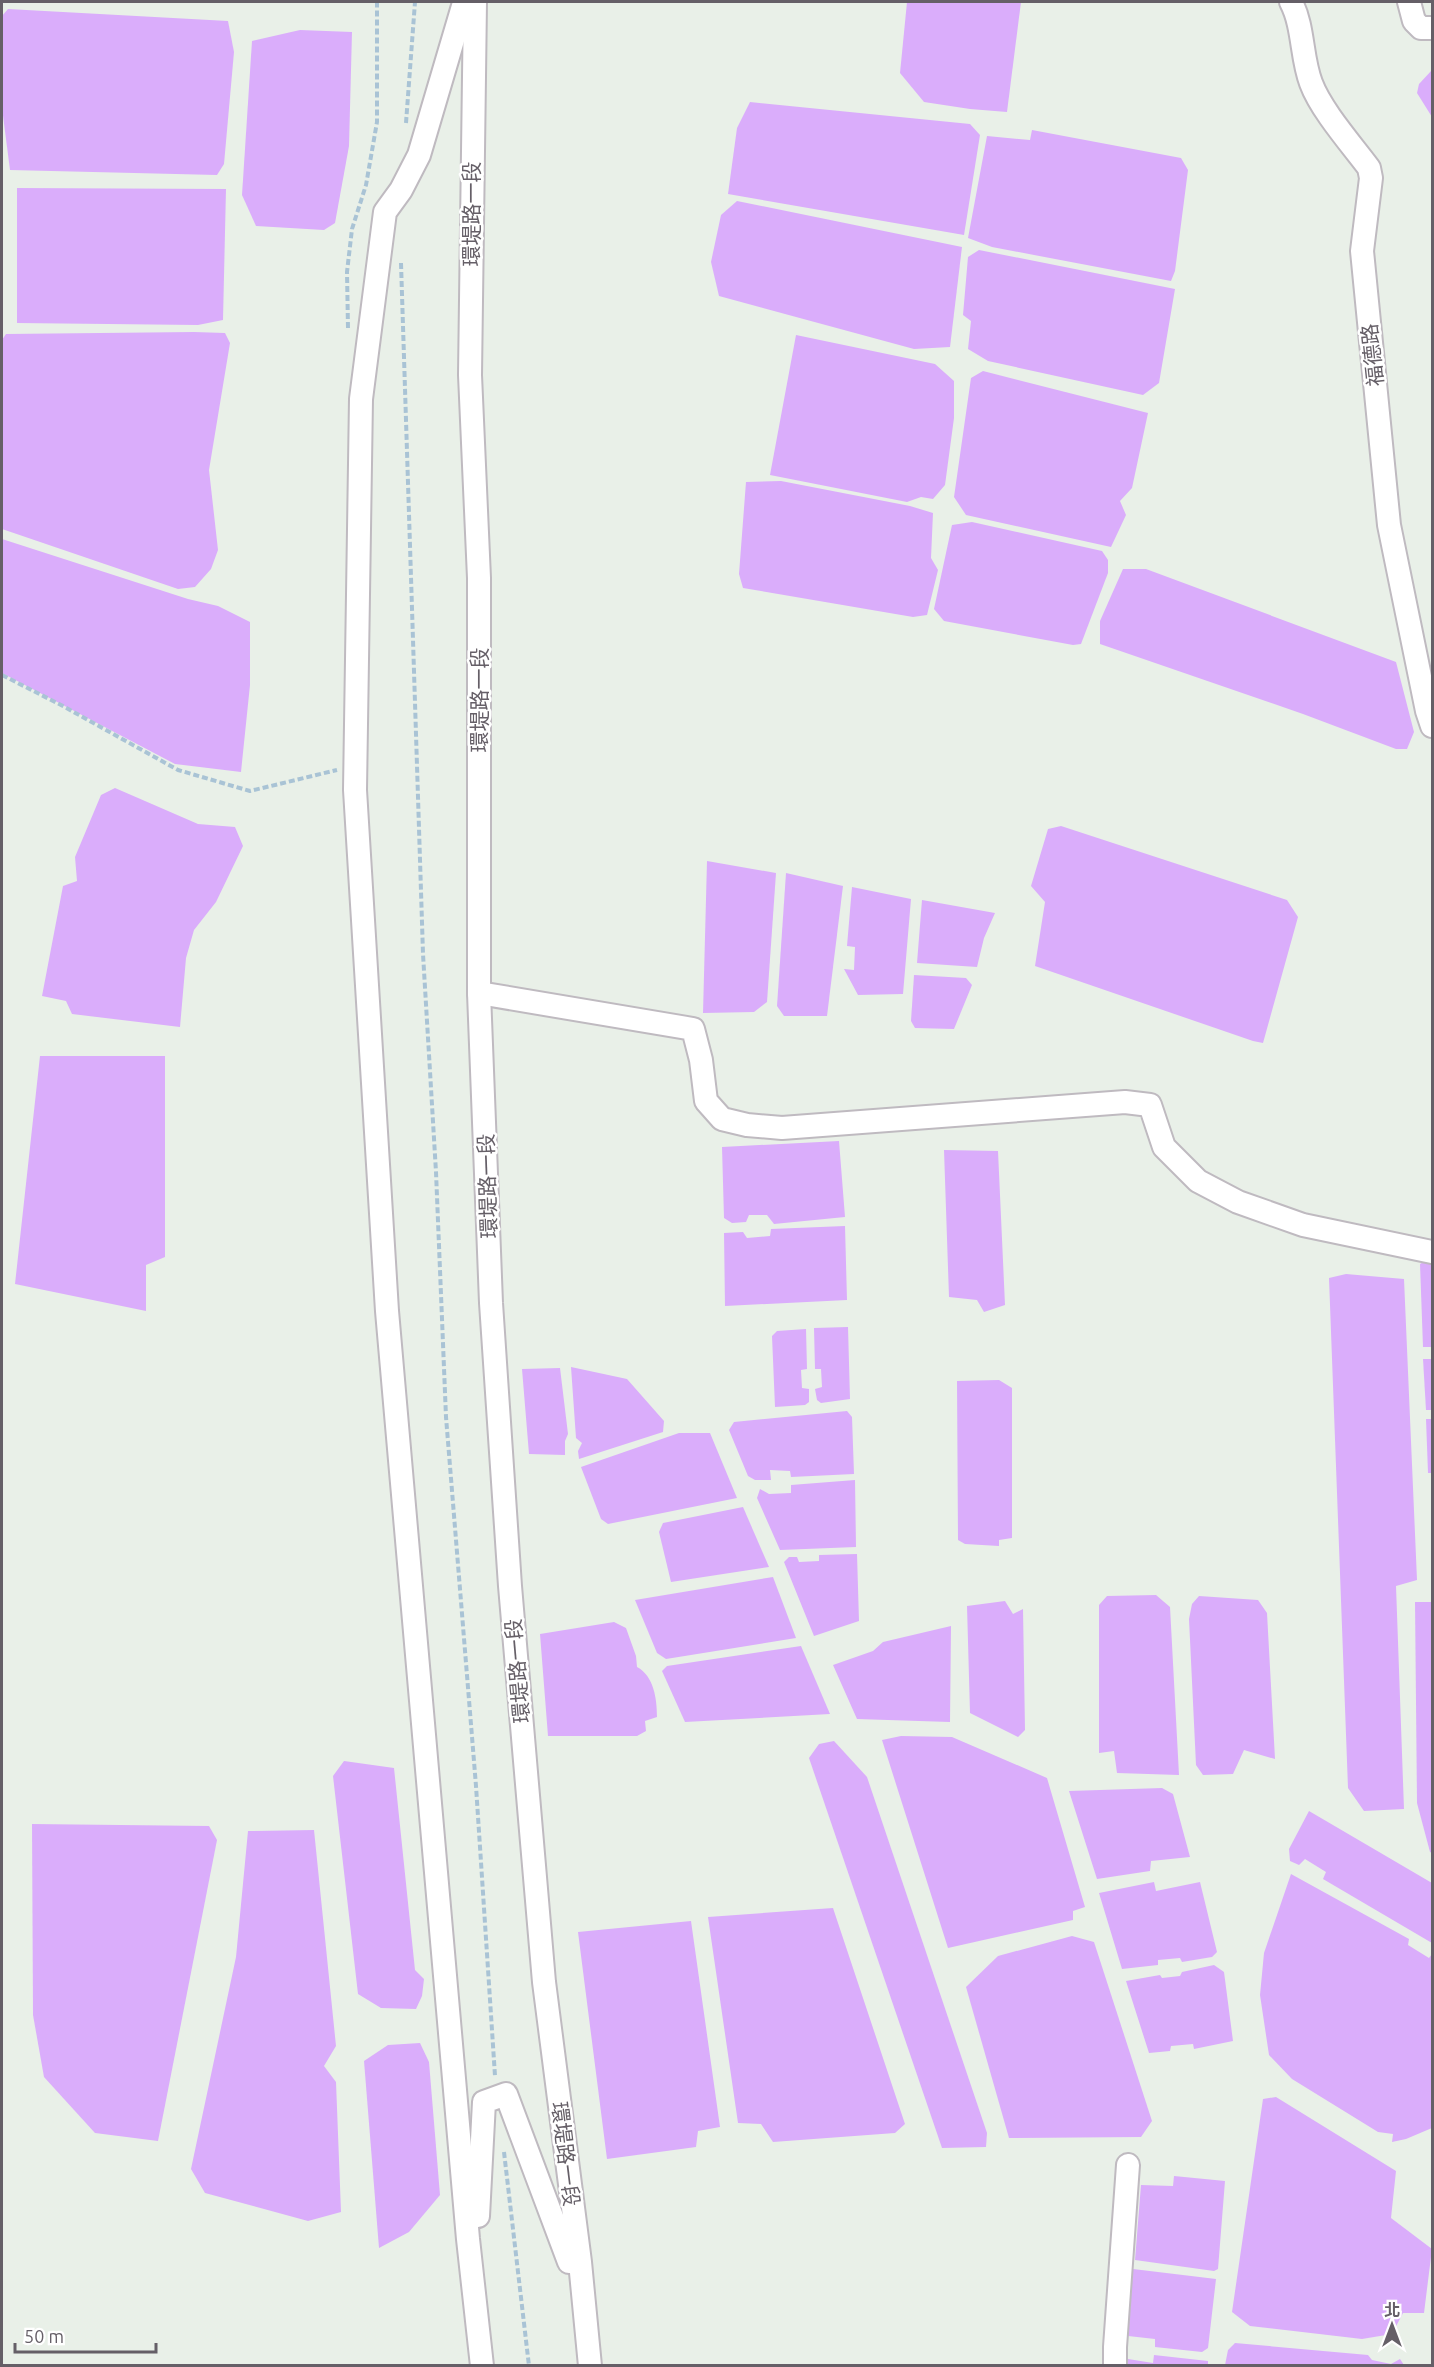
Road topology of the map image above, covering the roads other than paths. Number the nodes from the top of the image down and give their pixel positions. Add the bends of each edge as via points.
1 (468, 2) edge
2 (475, 2) edge
3 (1291, 2) edge
4 (1409, 2) edge
5 (1432, 28) edge
6 (1432, 726) edge
7 (479, 993) junction
8 (1432, 1252) edge
9 (1128, 2165) dead end
10 (468, 2239) junction
11 (580, 2262) junction
12 (482, 2366) edge
13 (590, 2366) edge
14 (1115, 2366) edge

1 - 10 street via 463,6 419,154 385,212 361,399 355,765 387,1311
2 - 7 street, 環堤路一段 via 470,375 478,578
3 - 6 street, 福德路 via 1316,94 1369,168 1371,178 1362,251 1389,525
4 - 5 street via 1414,21 1421,28
7 - 8 street via 693,1029 706,1101 722,1119 747,1125 782,1128 1125,1102 1150,1105 1164,1147 1198,1181 1238,1202 1303,1225
7 - 11 street, 環堤路一段 via 491,1302 510,1586 544,1982
9 - 14 street
10 - 11 street via 477,2234 484,2102 506,2094 569,2262
10 - 12 street
11 - 13 street, 環堤路一段

